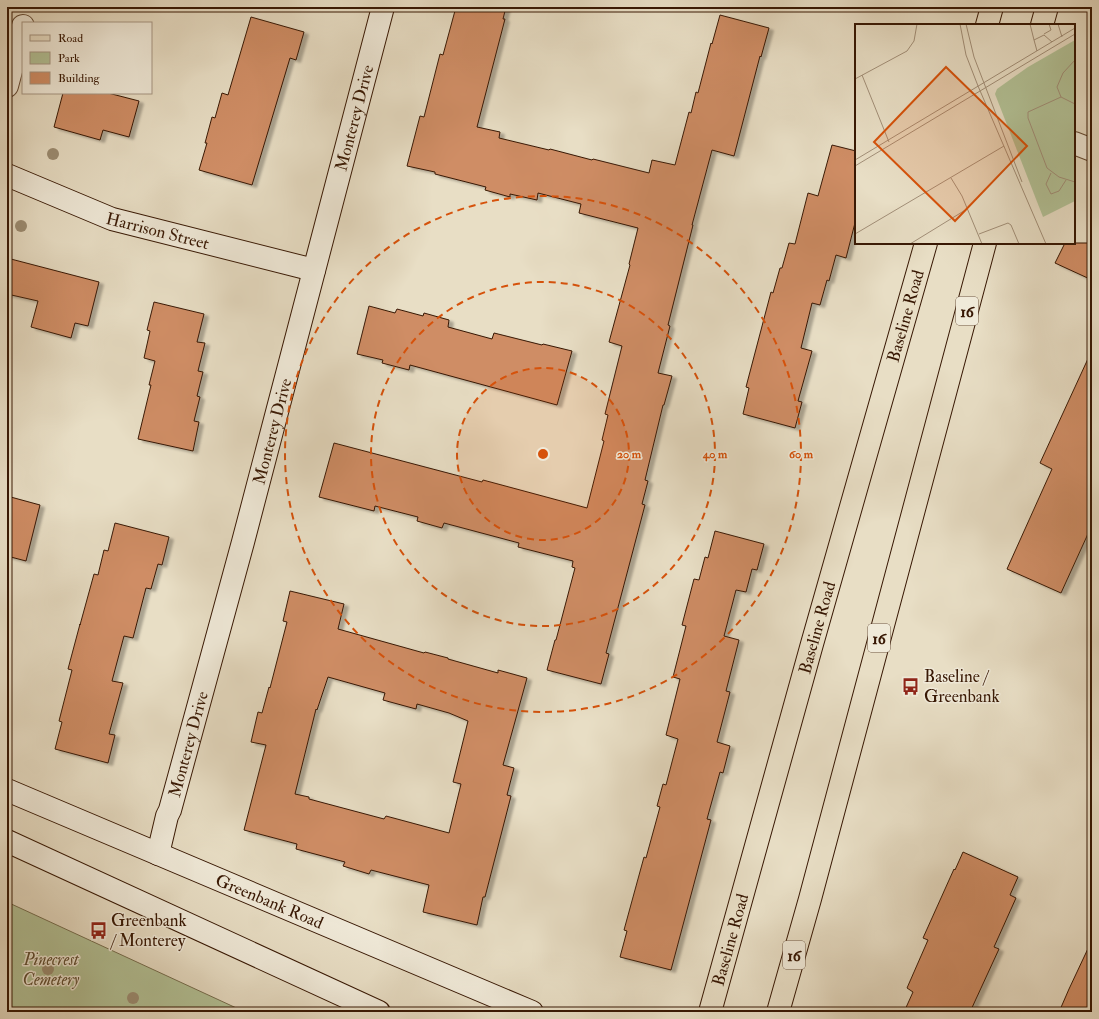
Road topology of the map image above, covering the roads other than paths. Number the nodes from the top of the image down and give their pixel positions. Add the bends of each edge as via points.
1 (28, 7) edge
2 (383, 7) edge
3 (992, 7) edge
4 (1047, 7) edge
5 (24, 22) edge
6 (987, 24) edge
7 (1042, 24) edge
8 (22, 28) edge
9 (7, 86) edge
10 (1075, 142) edge
11 (1092, 150) edge
12 (7, 175) edge
13 (926, 244) edge
14 (985, 244) edge
15 (314, 270) junction
16 (7, 790) edge
17 (7, 841) edge
18 (158, 854) junction
19 (379, 1012) edge
20 (532, 1012) edge
21 (710, 1012) edge
22 (778, 1012) edge

1 - 5 street
2 - 15 street, Monterey Drive
3 - 6 main road
4 - 7 main road
8 - 9 street
10 - 11 street
12 - 15 street, Harrison Street via 112,219
13 - 21 main road, Baseline Road
14 - 22 main road, 16
15 - 18 street, Monterey Drive
16 - 18 street, Greenbank Road
17 - 19 street
18 - 20 street, Greenbank Road

